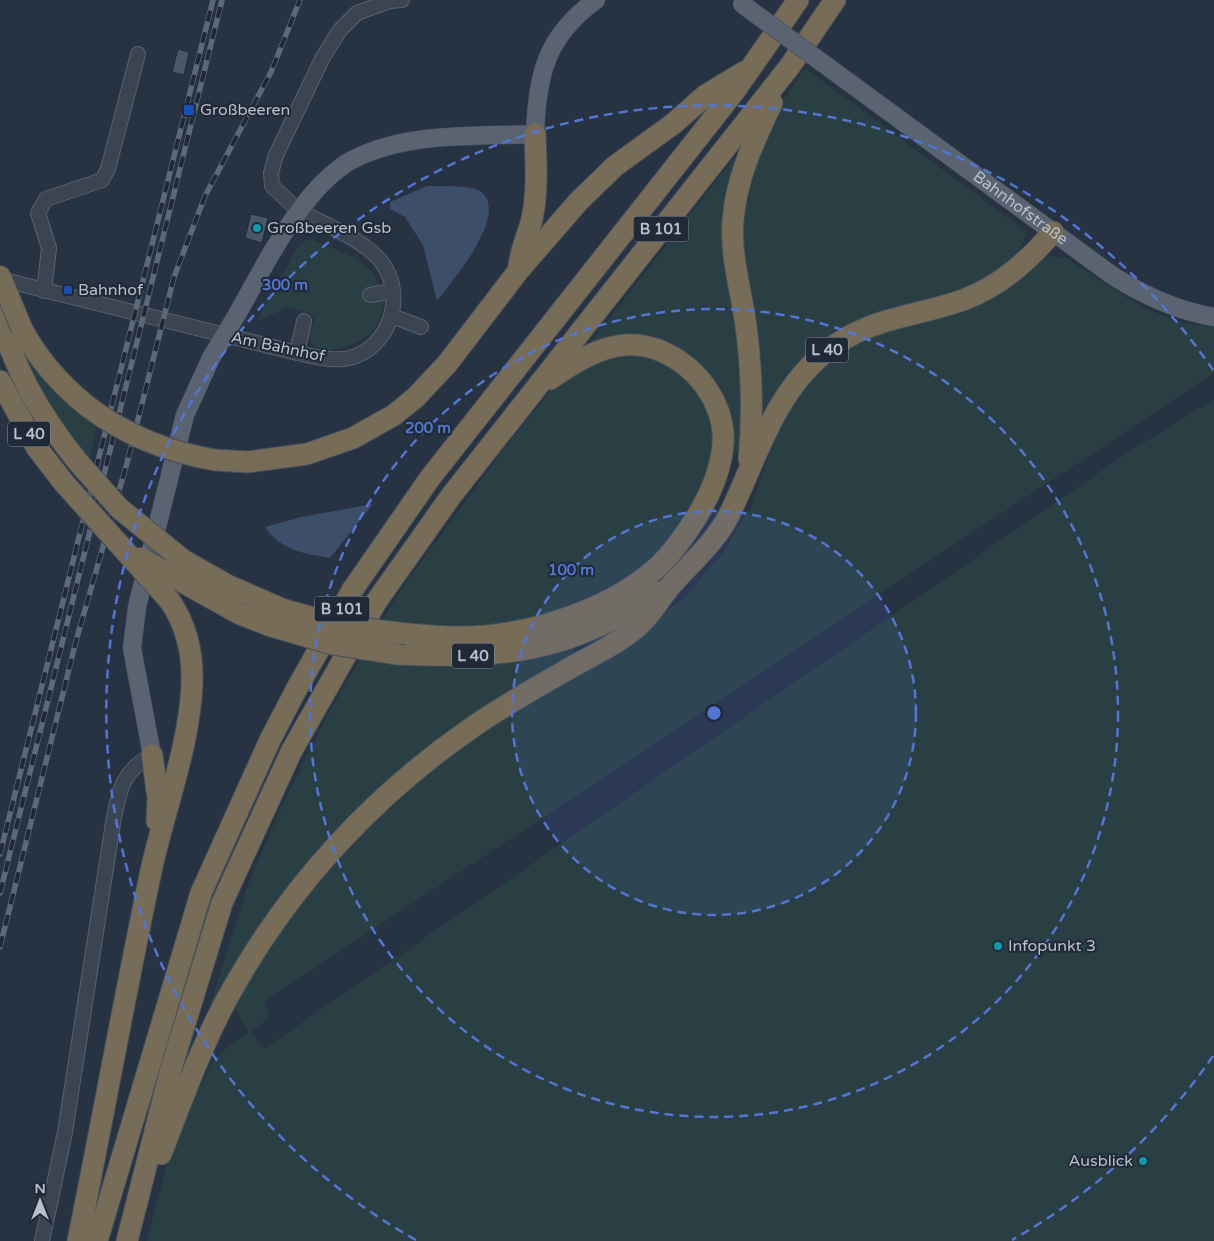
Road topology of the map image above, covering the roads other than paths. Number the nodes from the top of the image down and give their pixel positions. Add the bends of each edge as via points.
1 (402, 0) edge
2 (596, 0) edge
3 (798, 0) edge
4 (835, 0) edge
5 (738, 2) edge
6 (138, 54) dead end
7 (790, 66) junction
8 (752, 67) junction
9 (535, 134) junction
10 (299, 211) junction
11 (1053, 232) junction
12 (519, 270) junction
13 (0, 278) edge
14 (44, 291) junction
15 (394, 291) junction
16 (370, 295) dead end
17 (392, 316) junction
18 (0, 317) edge
19 (1214, 317) edge
20 (304, 321) dead end
21 (421, 327) dead end
22 (296, 353) junction
23 (0, 381) edge
24 (532, 393) junction
25 (748, 469) junction
26 (126, 549) junction
27 (180, 569) junction
28 (672, 584) junction
29 (276, 618) junction
30 (152, 755) junction
31 (157, 846) junction
32 (129, 1236) edge
33 (42, 1241) edge
34 (78, 1241) edge
35 (97, 1241) edge

1 - 10 street, Am Bahnhof via 357,13 340,30 323,57 276,155 271,173 272,186
2 - 9 main road via 568,24 550,50 537,91
3 - 8 highway, B 101
4 - 7 highway, B 101
5 - 11 main road, Bahnhofstraße, bridge
6 - 14 street via 108,169 102,180 46,198 38,213 49,248
7 - 24 highway, B 101
7 - 25 highway via 753,142 741,177 733,220 736,277 747,332 753,398
8 - 12 highway via 706,95 673,124 615,166 578,202
8 - 35 highway, B 101 via 430,478 354,589 296,690 201,893
9 - 10 main road via 435,139 377,150 333,173
9 - 12 highway via 537,173 534,207 520,254
10 - 15 street, Am Bahnhof via 366,246 386,269
10 - 30 main road, bridge via 211,358 186,415 137,607 133,635 135,670
11 - 19 main road, Bahnhofstraße via 1135,290 1184,310
11 - 25 highway, L 40 via 1014,272 980,293 887,319 843,338 823,353 789,390
12 - 13 highway, bridge via 431,382 394,415 353,438 307,454 248,462 214,460 150,443 87,406 50,370 22,329
13 - 14 street, Am Bahnhof
14 - 22 street, Am Bahnhof
15 - 16 street
15 - 17 street, Am Bahnhof
17 - 21 street
17 - 22 street, Am Bahnhof via 372,347 352,358
18 - 27 highway, bridge via 34,396 56,435 120,508
20 - 22 street
23 - 26 highway, L 40, bridge via 37,448 64,483
24 - 29 highway, bridge via 570,365 597,352 626,345 658,349 690,368 709,391 719,414 724,443 717,473 705,504 683,537 654,570 620,595 582,613 509,632 457,638
24 - 32 highway, B 101 via 451,496 376,602 291,752 219,913 170,1072
25 - 28 highway, L 40 via 728,518 705,549
26 - 27 highway, L 40, bridge
26 - 31 highway, bridge via 170,601 180,617 188,641 192,685 168,811
27 - 29 highway, L 40 via 231,610
28 - 29 highway, L 40, bridge via 592,630 550,645 507,654 458,657 396,654 332,644
28 - 32 highway via 644,621 622,637 495,711 434,754 372,807 330,852 273,924 232,989 200,1056
30 - 31 highway via 158,798
30 - 33 street via 138,763 120,790 65,1132
31 - 34 highway via 122,1005 112,1075

